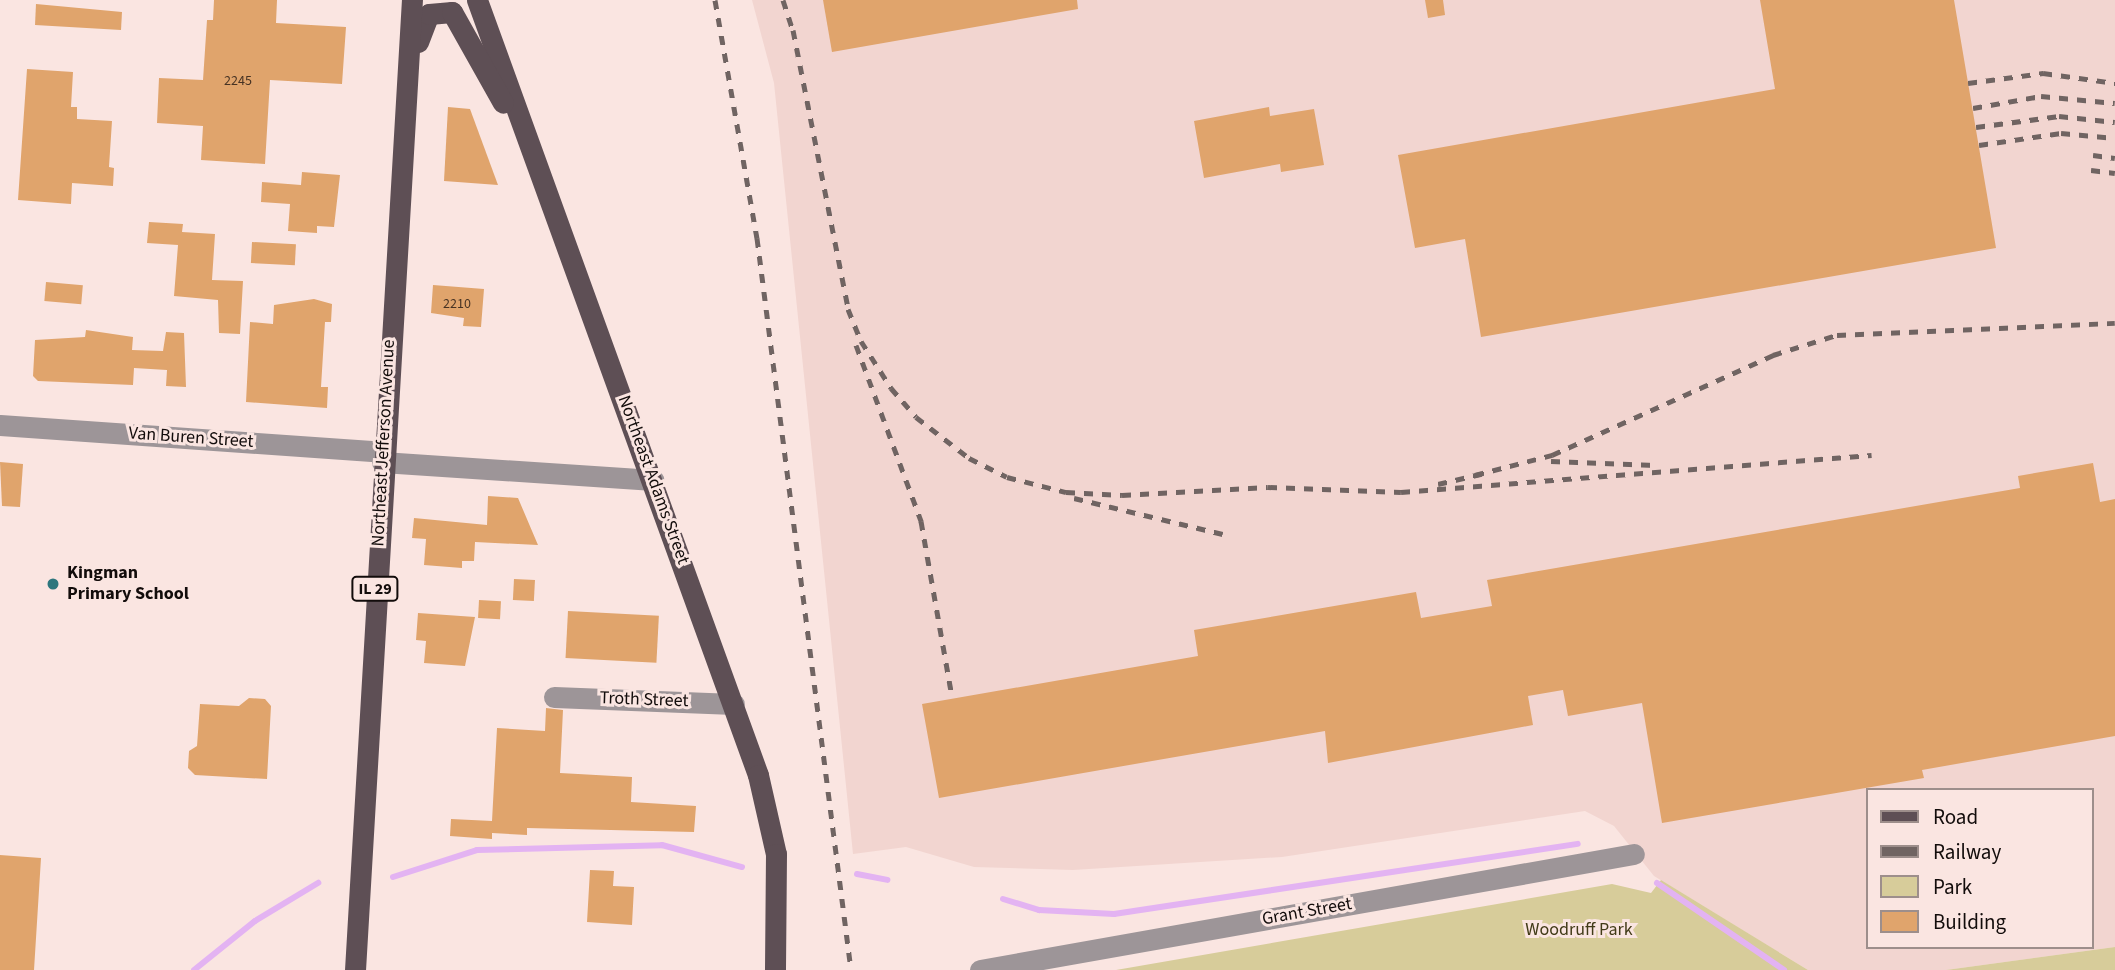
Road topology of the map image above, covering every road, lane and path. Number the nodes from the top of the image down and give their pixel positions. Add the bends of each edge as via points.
1 (412, 0) edge
2 (477, 0) edge
3 (399, 207) junction
4 (563, 231) junction
5 (0, 425) edge
6 (382, 457) junction
7 (653, 480) junction
8 (554, 697) dead end
9 (734, 704) junction
10 (1634, 854) dead end
11 (355, 970) edge
12 (775, 970) edge
13 (980, 970) edge

1 - 3 main road, Northeast Jefferson Avenue / IL 29
2 - 4 main road, Northeast Adams Street
3 - 4 main road via 420,28 429,14 445,9 460,19
3 - 6 main road, Northeast Jefferson Avenue / IL 29
4 - 7 main road, Northeast Adams Street
5 - 6 street, Van Buren Street
6 - 7 street, Van Buren Street
6 - 11 main road, Northeast Jefferson Avenue / IL 29
7 - 9 main road, Northeast Adams Street
8 - 9 street, Troth Street
9 - 12 main road, Northeast Adams Street via 764,793 776,854
10 - 13 street, Grant Street

